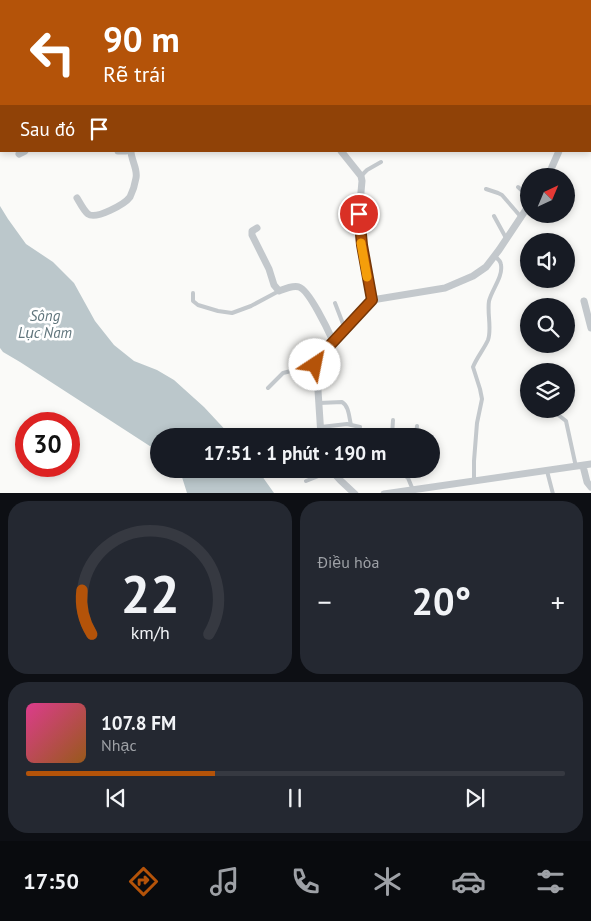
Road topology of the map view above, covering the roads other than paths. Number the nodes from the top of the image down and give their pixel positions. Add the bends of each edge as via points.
1 (131, 152) edge
2 (342, 152) edge
3 (559, 152) edge
4 (381, 162) dead end
5 (552, 168) edge
6 (361, 176) junction
7 (486, 189) dead end
8 (77, 198) dead end
9 (342, 213) dead end
10 (359, 214) junction
11 (494, 216) dead end
12 (520, 217) edge
13 (520, 219) edge
14 (257, 228) dead end
15 (506, 238) junction
16 (494, 256) junction
17 (279, 291) junction
18 (193, 293) dead end
19 (372, 300) junction
20 (584, 300) dead end
21 (335, 303) dead end
22 (591, 328) edge
23 (345, 329) junction
24 (333, 341) junction
25 (315, 365) junction
26 (268, 388) dead end
27 (319, 403) junction
28 (562, 418) edge
29 (394, 420) dead end
30 (351, 425) junction
31 (321, 427) joint
32 (360, 427) dead end
33 (393, 428) edge
34 (591, 464) edge
35 (580, 466) junction
36 (547, 471) junction
37 (313, 478) edge
38 (338, 478) edge
39 (408, 478) edge
40 (306, 481) dead end
41 (474, 481) junction
42 (591, 486) edge
43 (413, 490) junction
44 (403, 492) edge
45 (354, 493) edge
46 (553, 493) edge

1 - 8 street via 137,175 132,192 124,202 92,216
2 - 6 street
3 - 5 street
4 - 6 lane
6 - 10 street
7 - 12 lane via 502,195
9 - 10 lane
10 - 19 street
11 - 15 lane
13 - 15 street
14 - 17 street via 252,235
15 - 16 street
16 - 19 street via 473,276 445,288
16 - 41 lane via 501,265 489,303 488,339 473,367 482,399 477,423
17 - 18 lane via 232,313 198,305 193,301
17 - 24 street via 295,287 302,289
19 - 23 street
20 - 22 street
21 - 23 lane
23 - 24 street
24 - 25 street
25 - 26 lane via 284,374
25 - 27 street
27 - 30 lane via 345,403
27 - 31 street
28 - 35 lane via 566,421
29 - 33 lane
30 - 31 lane
30 - 32 lane
34 - 35 street
35 - 36 street
35 - 42 street
36 - 41 street
36 - 46 lane
37 - 40 lane
38 - 45 street
39 - 43 lane
41 - 43 street
43 - 44 street

